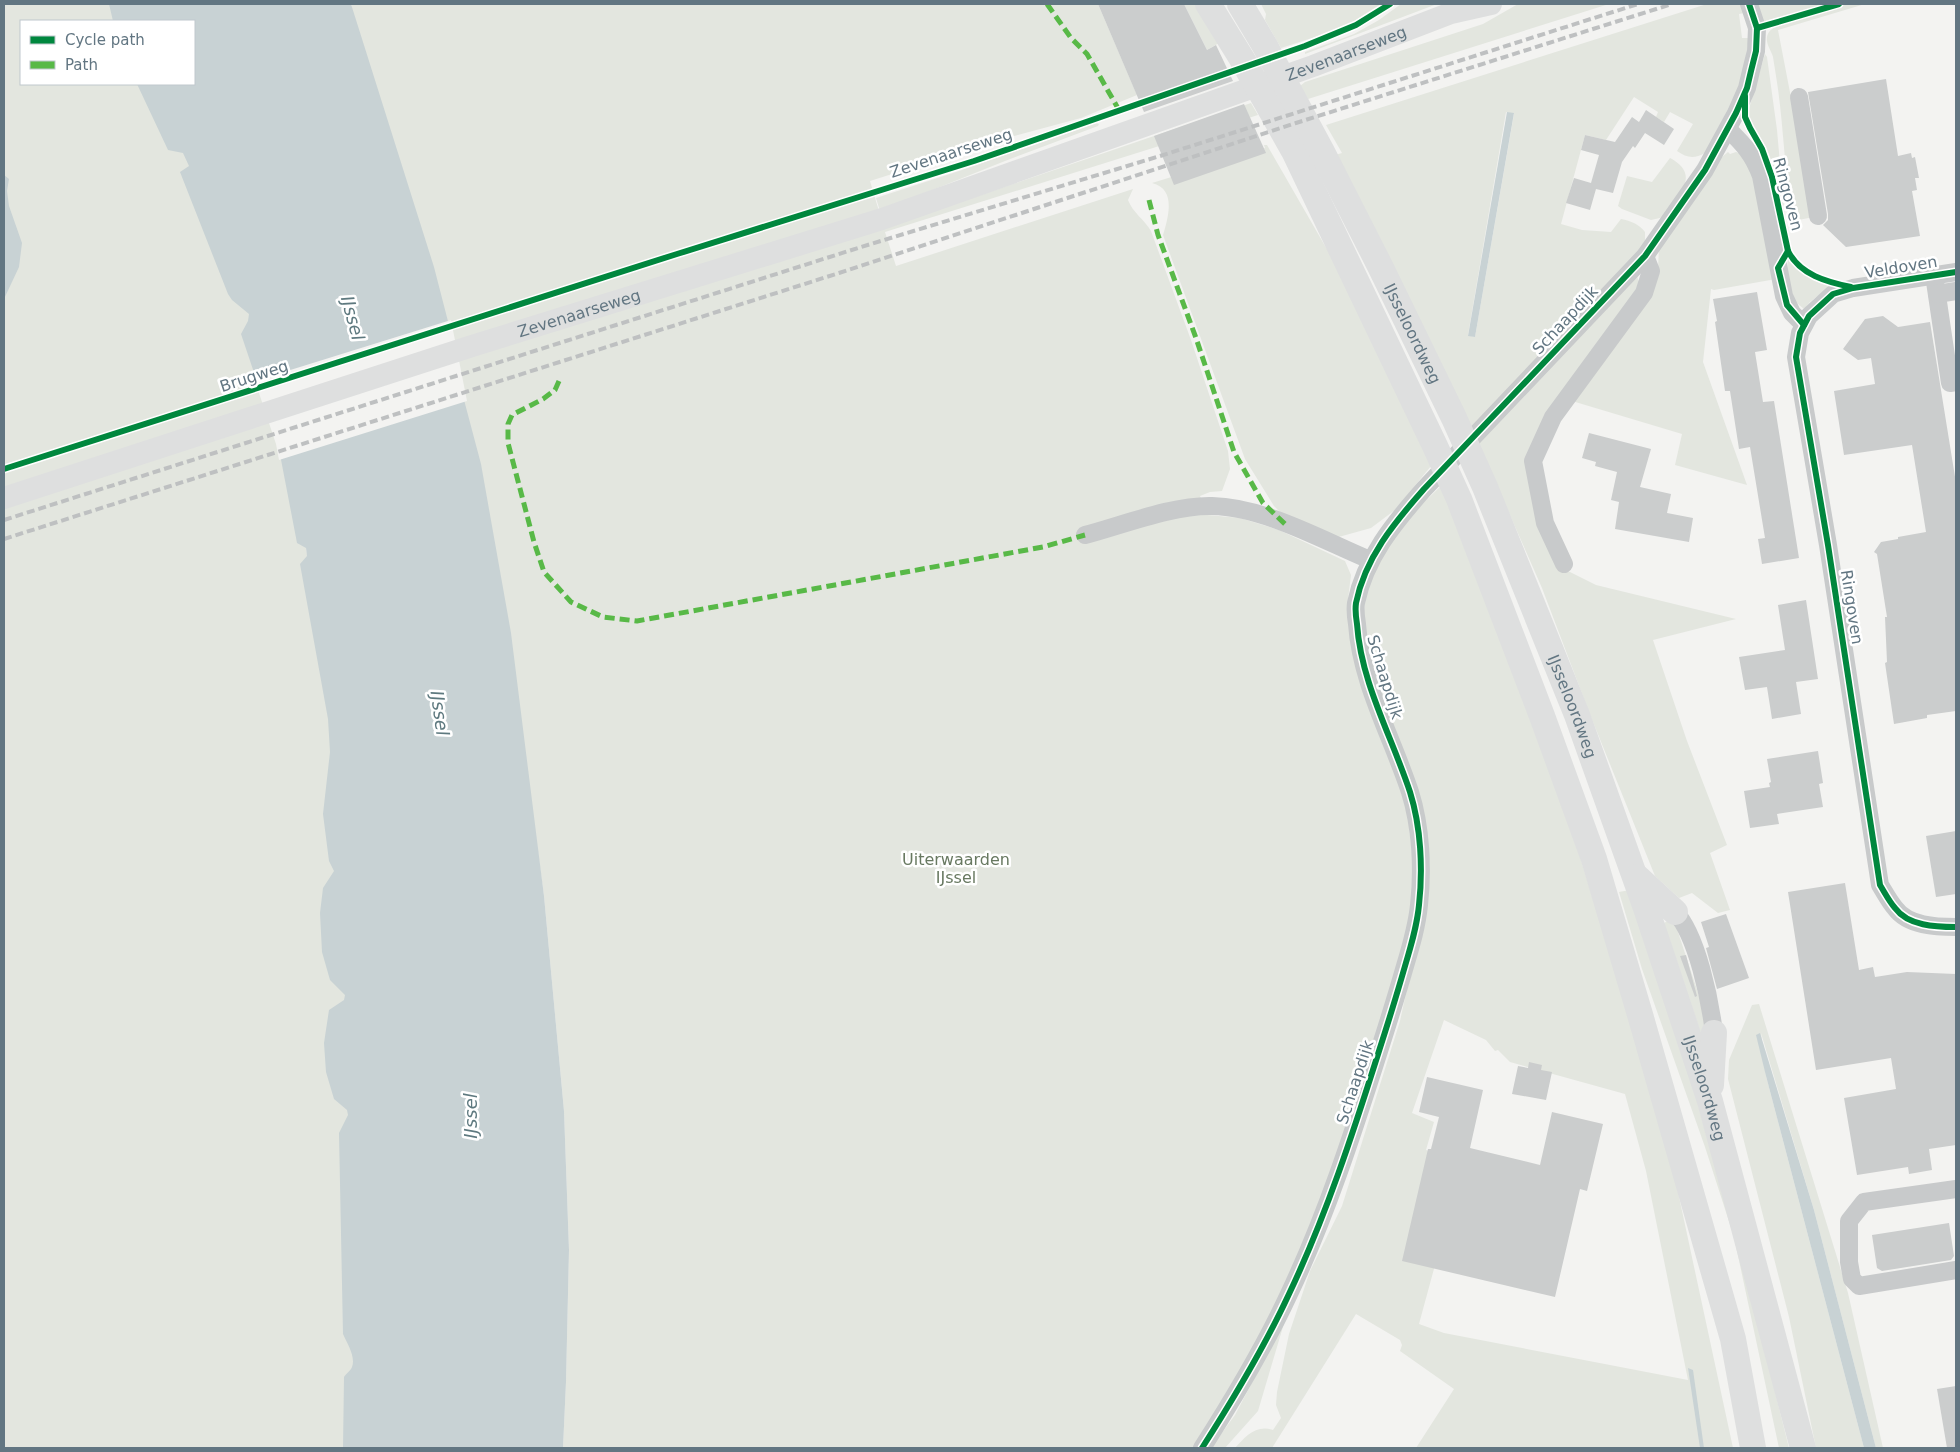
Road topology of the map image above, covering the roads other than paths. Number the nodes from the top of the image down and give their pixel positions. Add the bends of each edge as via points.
1 (1208, 4) edge
2 (1240, 4) edge
3 (1491, 4) edge
4 (1749, 4) edge
5 (1461, 7) edge
6 (1799, 97) dead end
7 (1728, 129) junction
8 (1818, 216) dead end
9 (1644, 256) junction
10 (1956, 272) edge
11 (1934, 275) junction
12 (1956, 291) edge
13 (1937, 294) junction
14 (1804, 325) junction
15 (1951, 348) edge
16 (1956, 382) edge
17 (4, 498) edge
18 (1085, 535) dead end
19 (1370, 560) junction
20 (1564, 564) dead end
21 (1634, 873) junction
22 (1676, 912) joint
23 (1956, 927) edge
24 (1714, 1033) joint
25 (1710, 1101) junction
26 (1956, 1188) edge
27 (1956, 1270) edge
28 (1202, 1448) edge
29 (1753, 1448) edge
30 (1803, 1448) edge

1 - 29 highway, IJsseloordweg via 1294,151 1435,446 1459,498 1542,716 1594,859 1642,1018 1733,1339
2 - 21 highway, IJsseloordweg via 1322,152 1454,418 1577,715
3 - 5 main road, Zevenaarseweg
4 - 7 street, Schaapdijk via 1757,28 1756,51 1746,88
5 - 17 main road, Zevenaarseweg via 1314,66 882,219 472,346
6 - 8 street
7 - 9 street, Schaapdijk via 1705,170
7 - 14 street, Ringoven via 1755,158 1784,296 1792,313
9 - 19 street, Schaapdijk via 1396,520
9 - 20 street via 1651,271 1644,293 1553,417 1533,461 1545,523
10 - 11 street, Veldoven
11 - 13 street
11 - 14 street, Veldoven via 1833,294
12 - 13 street
13 - 15 street
14 - 23 street, Ringoven via 1796,357 1880,885 1896,910 1910,921
15 - 16 street via 1950,383
18 - 19 street via 1170,511 1210,506 1247,510
19 - 28 street, Schaapdijk via 1355,605 1358,644 1416,820 1421,876 1416,925 1352,1138 1314,1239 1288,1298 1247,1375
21 - 22 highway
21 - 25 highway, IJsseloordweg
22 - 24 street via 1684,921 1700,963
24 - 25 highway
25 - 30 highway, IJsseloordweg
26 - 27 street via 1864,1202 1849,1220 1849,1262 1852,1279 1859,1286

